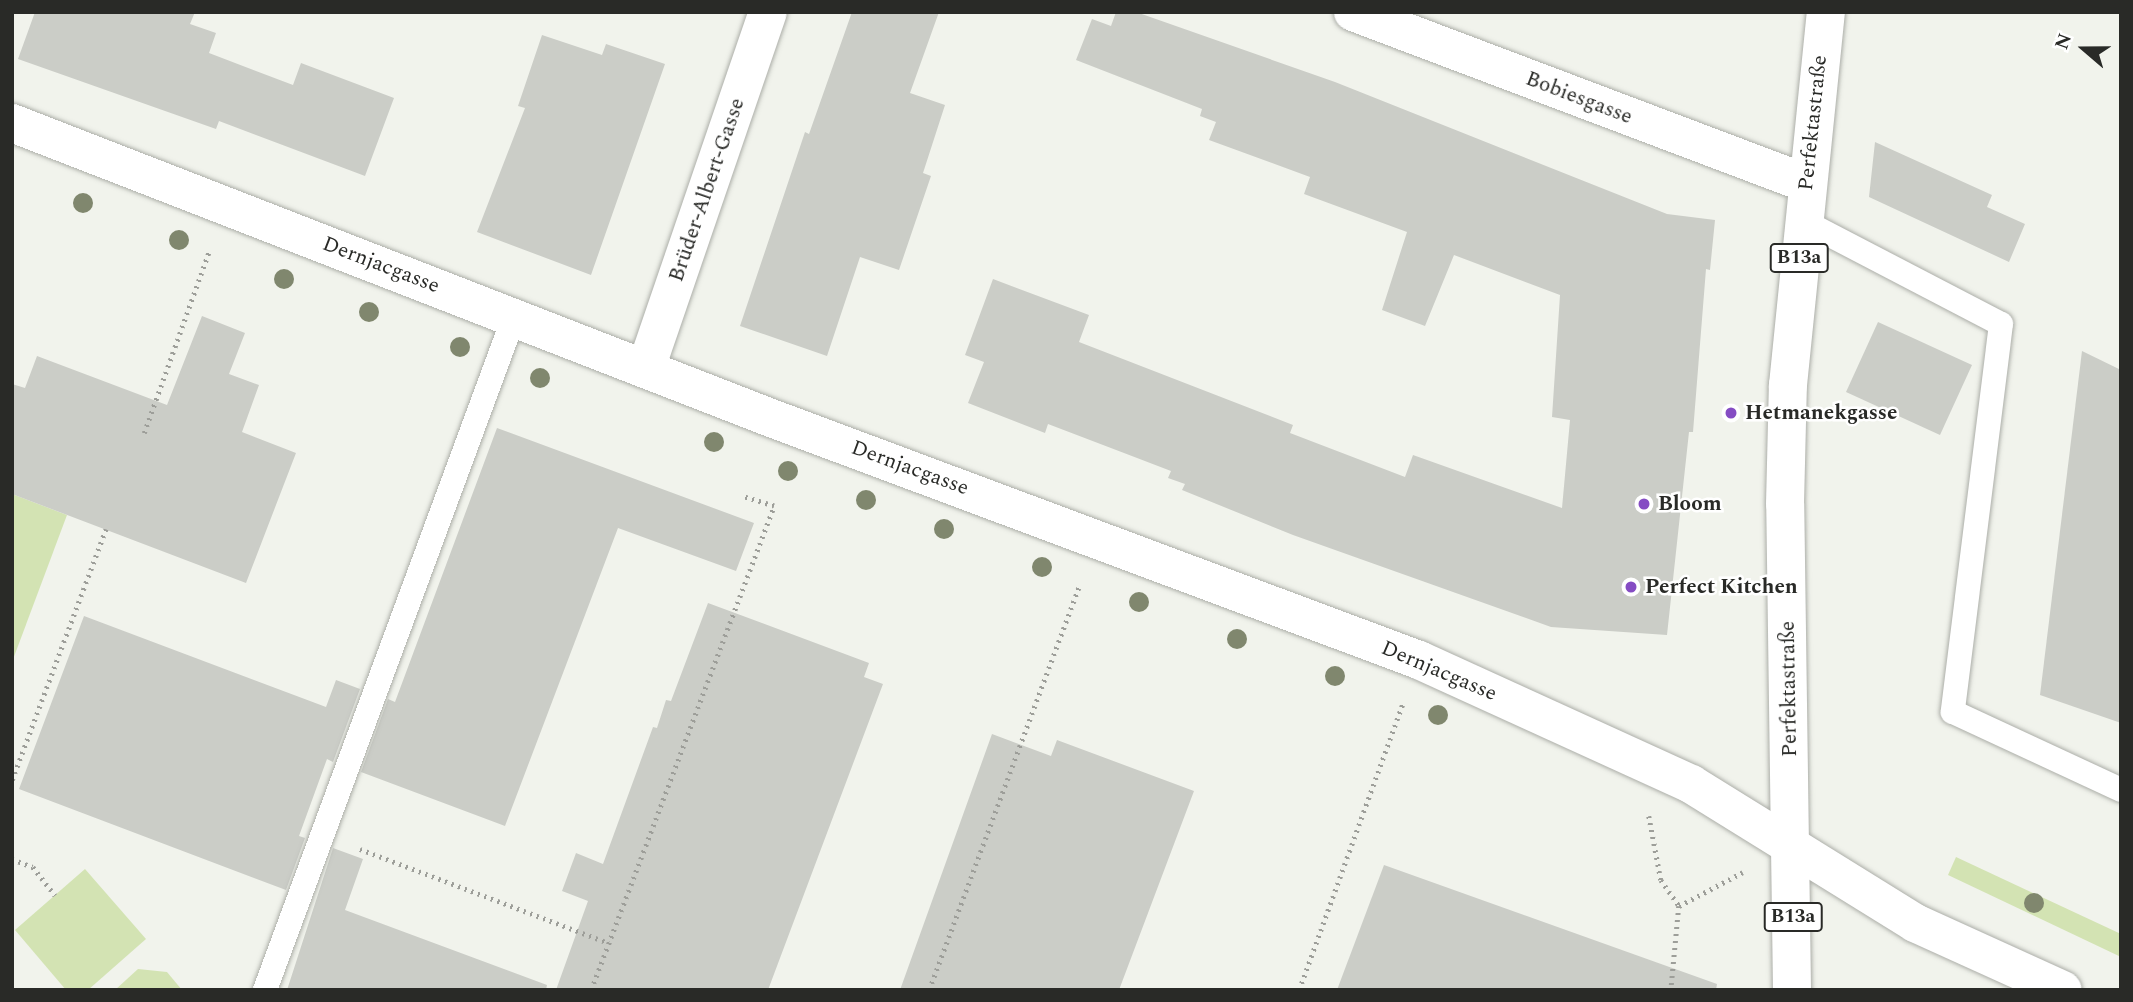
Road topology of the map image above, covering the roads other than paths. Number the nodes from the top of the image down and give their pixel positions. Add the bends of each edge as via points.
1 (768, 12) edge
2 (1353, 12) edge
3 (1826, 12) edge
4 (12, 123) edge
5 (1806, 183) junction
6 (1802, 221) junction
7 (514, 317) junction
8 (646, 368) junction
9 (2121, 790) edge
10 (1793, 845) junction
11 (1785, 988) edge
12 (265, 990) edge
13 (2063, 990) edge

1 - 8 street, Brüder-Albert-Gasse
2 - 5 street, Bobiesgasse
3 - 5 street, Perfektastraße / B13a
4 - 7 street, Dernjacgasse
5 - 6 street, Perfektastraße / B13a
6 - 9 lane via 2001,324 1953,712
6 - 10 street, Perfektastraße / B13a via 1788,373 1785,504
7 - 8 street, Dernjacgasse
7 - 12 lane
8 - 10 street, Dernjacgasse via 1419,660 1651,766
10 - 11 street, Perfektastraße / B13a
10 - 13 street via 1915,923

